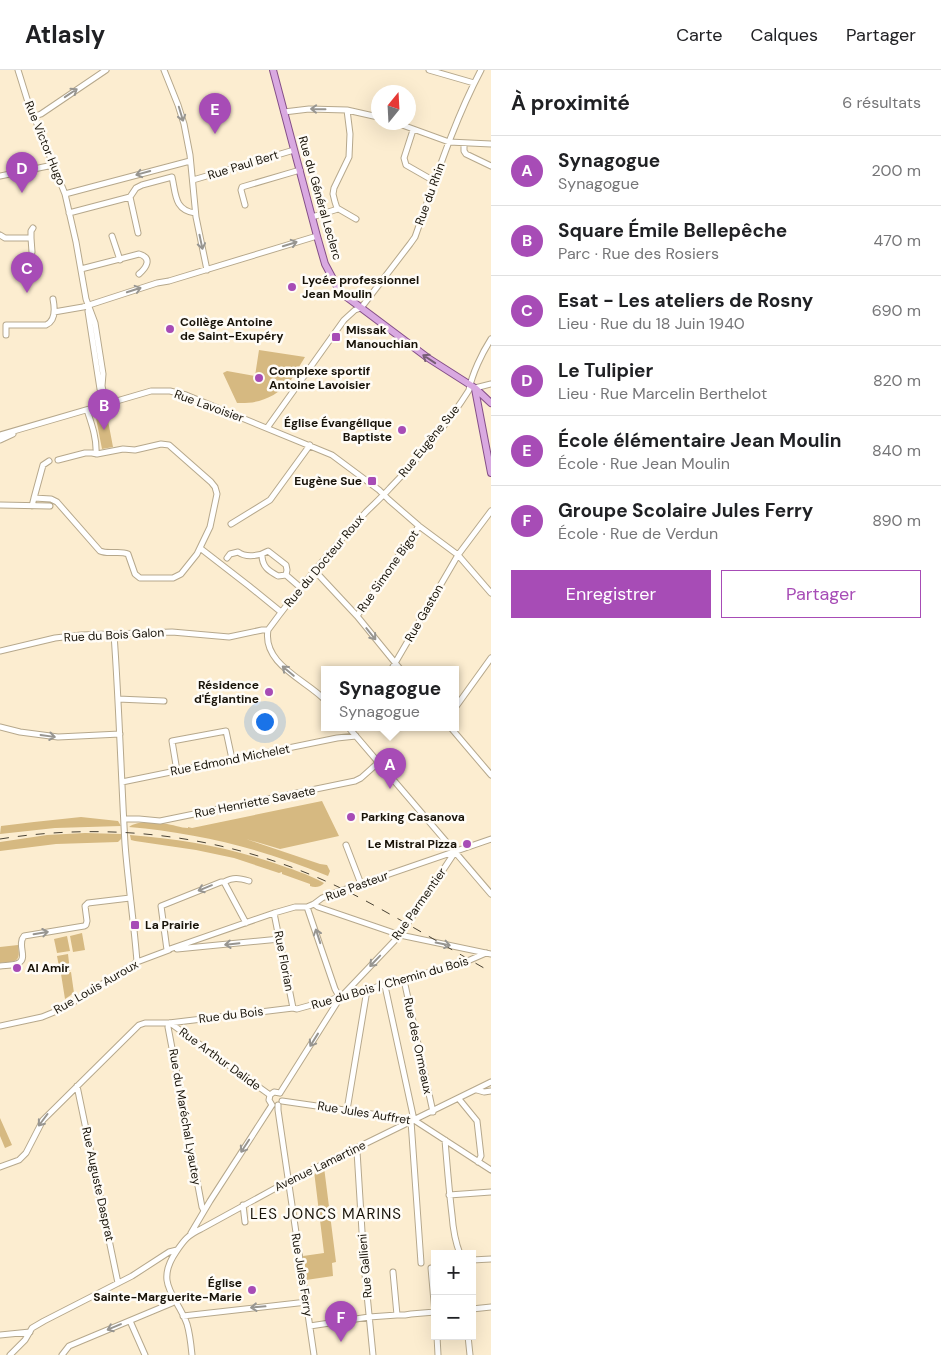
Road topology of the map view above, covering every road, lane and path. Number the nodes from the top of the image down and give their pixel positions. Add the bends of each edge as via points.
1 (18, 70) edge
2 (106, 70) edge
3 (164, 70) edge
4 (273, 70) edge
5 (429, 70) edge
6 (481, 70) edge
7 (474, 83) junction
8 (347, 110) junction
9 (284, 112) junction
10 (35, 116) junction
11 (371, 116) edge
12 (413, 130) joint
13 (449, 142) junction
14 (464, 143) junction
15 (491, 144) edge
16 (294, 150) junction
17 (190, 161) junction
18 (53, 165) junction
19 (491, 166) edge
20 (300, 170) junction
21 (0, 176) edge
22 (193, 180) junction
23 (434, 181) junction
24 (65, 194) junction
25 (130, 197) junction
26 (246, 206) dead end
27 (338, 209) junction
28 (68, 213) junction
29 (195, 213) junction
30 (312, 217) junction
31 (356, 218) dead end
32 (33, 228) dead end
33 (138, 234) dead end
34 (0, 235) edge
35 (112, 236) dead end
36 (317, 236) junction
37 (31, 238) junction
38 (32, 252) dead end
39 (120, 260) junction
40 (81, 270) junction
41 (207, 270) junction
42 (139, 274) dead end
43 (53, 300) dead end
44 (88, 306) junction
45 (361, 308) junction
46 (54, 312) junction
47 (6, 334) dead end
48 (491, 339) edge
49 (491, 384) edge
50 (473, 386) junction
51 (491, 403) edge
52 (105, 405) junction
53 (88, 413) junction
54 (267, 428) junction
55 (20, 430) junction
56 (0, 436) edge
57 (0, 440) edge
58 (310, 445) junction
59 (96, 453) junction
60 (58, 460) dead end
61 (49, 461) dead end
62 (491, 473) edge
63 (383, 494) junction
64 (34, 498) junction
65 (0, 505) edge
66 (32, 506) junction
67 (50, 506) dead end
68 (491, 511) edge
69 (231, 524) dead end
70 (419, 526) junction
71 (200, 548) junction
72 (262, 555) junction
73 (458, 555) junction
74 (228, 558) dead end
75 (315, 571) junction
76 (286, 575) junction
77 (301, 588) junction
78 (491, 593) edge
79 (281, 612) junction
80 (357, 616) junction
81 (268, 630) junction
82 (114, 634) junction
83 (0, 651) edge
84 (491, 658) edge
85 (395, 663) junction
86 (393, 666) edge
87 (398, 666) edge
88 (321, 696) edge
89 (118, 698) junction
90 (164, 701) dead end
91 (459, 702) edge
92 (0, 727) edge
93 (347, 731) edge
94 (352, 731) edge
95 (453, 731) edge
96 (120, 734) junction
97 (356, 736) junction
98 (338, 738) junction
99 (232, 760) junction
100 (379, 762) junction
101 (177, 771) junction
102 (491, 775) edge
103 (122, 782) junction
104 (124, 819) junction
105 (491, 839) edge
106 (346, 845) dead end
107 (455, 851) junction
108 (249, 881) dead end
109 (224, 882) junction
110 (361, 884) junction
111 (491, 894) edge
112 (130, 898) junction
113 (314, 904) junction
114 (307, 907) junction
115 (274, 913) junction
116 (246, 923) junction
117 (400, 935) junction
118 (280, 939) junction
119 (167, 950) junction
120 (489, 953) edge
121 (137, 962) junction
122 (0, 966) edge
123 (404, 980) junction
124 (384, 986) junction
125 (367, 990) junction
126 (340, 998) junction
127 (293, 1008) junction
128 (169, 1023) junction
129 (0, 1026) edge
130 (491, 1082) edge
131 (77, 1086) junction
132 (477, 1090) junction
133 (491, 1091) edge
134 (280, 1093) junction
135 (270, 1095) junction
136 (459, 1099) junction
137 (278, 1104) junction
138 (347, 1110) junction
139 (433, 1112) junction
140 (412, 1120) junction
141 (445, 1140) junction
142 (355, 1148) junction
143 (478, 1162) junction
144 (0, 1167) edge
145 (491, 1170) edge
146 (288, 1181) junction
147 (491, 1192) edge
148 (449, 1195) junction
149 (243, 1205) junction
150 (204, 1211) junction
151 (245, 1222) dead end
152 (191, 1234) junction
153 (178, 1250) junction
154 (458, 1250) edge
155 (158, 1260) junction
156 (476, 1260) edge
157 (491, 1260) edge
158 (421, 1263) dead end
159 (168, 1267) junction
160 (393, 1272) dead end
161 (118, 1283) junction
162 (174, 1301) junction
163 (307, 1302) junction
164 (491, 1307) edge
165 (476, 1309) edge
166 (431, 1312) edge
167 (397, 1315) junction
168 (183, 1316) junction
169 (369, 1317) junction
170 (130, 1321) junction
171 (310, 1326) junction
172 (30, 1332) junction
173 (0, 1334) edge
174 (436, 1340) edge
175 (468, 1340) edge
176 (10, 1355) edge
177 (62, 1355) edge
178 (145, 1355) edge
179 (192, 1355) edge
180 (314, 1355) edge
181 (372, 1355) edge
182 (438, 1355) edge
183 (470, 1355) edge

1 - 10 street, Rue Victor Hugo
10 -> 2 street
3 -> 17 street via 184,124
4 - 9 main road, Rue du Général Leclerc
5 - 7 street
6 - 7 street, Rue du Rhin
7 - 13 street, Rue du Rhin
8 -> 9 street
8 - 11 street
8 - 27 street via 349,157 333,191
9 - 16 main road, Rue du Général Leclerc
10 - 18 street, Rue Victor Hugo
12 - 13 street
12 - 23 street via 404,158 406,165
13 - 14 street
13 - 23 street, Rue du Rhin
14 - 15 street
14 - 19 street via 466,154
16 - 20 main road, Rue du Général Leclerc
16 - 22 street, Rue Paul Bert
17 - 22 street
17 -> 24 street
18 - 21 street
18 - 24 street, Rue Victor Hugo
20 - 26 street via 242,187 240,190
20 - 30 main road, Rue du Général Leclerc
22 - 29 street
23 - 45 street, Rue du Rhin via 415,237
24 - 28 street, Rue Victor Hugo
25 - 28 street
25 - 29 street via 142,185 172,177 182,209
25 - 33 street
27 - 30 street
27 - 31 street
28 - 40 street, Rue Victor Hugo
29 -> 41 street
30 - 36 main road, Rue du Général Leclerc
32 - 37 street
34 - 37 street
35 - 39 street
41 -> 36 street
36 - 45 main road, Rue du Général Leclerc via 325,264 340,292
37 - 38 street
39 - 40 street
39 - 42 street via 142,254 147,264
40 - 44 street, Rue Victor Hugo
44 -> 41 street
43 - 46 street
44 - 46 street
44 - 52 street, Rue Victor Hugo
50 -> 45 main road, Rue du Général Leclerc via 428,358
45 - 54 street, Rue du Rhin via 344,320
46 - 47 street via 48,324 6,325
48 - 50 street, Rue Eugène Sue
49 - 50 street
50 - 51 main road, Rue du Général Leclerc
50 - 62 main road
50 - 63 street, Rue Eugène Sue via 450,419
52 - 53 street, Rue Lavoisier
52 - 54 street, Rue Lavoisier via 151,391 175,392
53 - 55 street, Rue Lavoisier via 61,417
53 - 59 street
54 - 58 street, Rue Lavoisier
55 - 56 street, Rue Lavoisier
55 - 57 street, Rue Lavoisier
58 - 63 street, Rue Lavoisier via 332,455
58 - 69 street via 270,500
59 - 60 street
59 - 71 street via 166,444 211,482 217,496 210,527
61 - 64 street via 43,465
63 - 70 street, Rue Lavoisier
63 - 75 street, Rue du Docteur Roux
64 - 66 street
64 - 71 street via 56,502 100,551 128,554 135,574 140,578 178,576
65 - 66 street
66 - 67 street
68 - 73 street, Rue Gaston
70 - 73 street, Rue Lavoisier
70 - 80 street, Rue Simone Bigot
71 - 79 street
72 - 74 street via 243,559 238,552
72 - 76 street via 264,566 278,576
72 - 76 street via 268,551 284,563
73 - 78 street, Rue Lavoisier
73 - 85 street, Rue Gaston
75 - 77 street, Rue du Docteur Roux
75 - 80 street
76 - 77 street
77 - 79 street, Rue du Docteur Roux
79 - 81 street, Rue du Docteur Roux
80 -> 85 street
81 - 82 street, Rue du Bois Galon via 229,637 172,632
88 -> 81 street via 279,662 268,644
82 - 83 street, Rue du Bois Galon via 81,634
82 - 89 street
84 - 91 street
85 - 86 street, Rue Gaston
85 - 87 street
89 - 90 street
89 - 96 street
92 -> 96 street via 58,737
93 - 98 street, Rue Edmond Michelet
94 - 97 street
95 - 102 street
96 - 103 street
97 - 98 street, Rue Edmond Michelet
97 - 100 street
98 - 99 street, Rue Edmond Michelet
99 - 101 street, Rue Edmond Michelet
99 - 101 street via 226,731 172,741
100 - 104 street, Rue Henriette Savaete via 355,781 160,820
100 - 107 street
101 - 103 street, Rue Edmond Michelet
103 - 104 street
104 - 112 street
105 - 107 street, Rue Pasteur
106 - 110 street
107 - 110 street, Rue Pasteur
107 - 111 street
107 - 117 street, Rue Parmentier
108 - 109 street via 232,878
109 - 116 street
109 -> 119 street via 161,906
110 - 113 street, Rue Pasteur
112 - 121 street
122 -> 112 street via 22,961 21,941 24,936 86,925 85,906 88,902
113 - 114 street, Rue Pasteur
113 - 117 street
114 - 115 street, Rue Pasteur
126 -> 114 street
115 - 116 street, Rue Pasteur
115 - 118 street, Rue Florian
116 - 119 street, Rue Pasteur
117 -> 120 street
117 -> 126 street, Rue Parmentier
118 -> 119 street, Rue Louis Auroux
118 - 127 street, Rue Florian
119 - 121 street, Rue Louis Auroux
120 - 123 street, Rue du Bois / Chemin du Bois
121 - 129 street, Rue Louis Auroux via 64,1008 42,1017
123 - 124 street, Rue du Bois / Chemin du Bois
123 - 139 street, Rue des Ormeaux
124 - 125 street, Rue du Bois / Chemin du Bois
124 - 140 street
125 - 126 street, Rue du Bois / Chemin du Bois
125 - 138 street
126 - 127 street, Rue du Bois / Chemin du Bois
126 -> 134 street, Rue Parmentier
127 - 128 street, Rue du Bois
128 - 131 street, Rue du Bois via 145,1022 139,1025
128 - 135 street, Rue Arthur Dalide
128 - 150 street, Rue du Maréchal Lyautey
130 - 132 street, Avenue Lamartine
131 -> 144 street, Rue du Bois via 43,1120 26,1153 19,1160
131 - 161 street, Rue Auguste Dasprat
132 - 133 street
132 - 136 street, Avenue Lamartine
134 - 135 street
134 - 137 street via 282,1097
135 - 137 street via 269,1100
136 - 139 street, Avenue Lamartine
136 - 143 street via 477,1121 481,1156
137 - 138 street, Rue Jules Auffret
137 - 146 street, Rue Jules Ferry
137 -> 150 street
138 - 140 street, Rue Jules Auffret
139 - 140 street, Avenue Lamartine
140 - 141 street, Rue Jules Auffret
140 - 142 street, Avenue Lamartine
140 - 158 street
141 - 143 street, Rue Jules Auffret
141 - 148 street
142 - 146 street, Avenue Lamartine
142 - 169 street, Rue Gallieni
143 - 145 street, Rue Jules Auffret
146 - 149 street, Avenue Lamartine
146 - 163 street, Rue Jules Ferry
147 - 148 street
148 - 154 street
149 - 151 street
149 - 152 street, Avenue Lamartine
150 - 152 street
152 - 153 street, Avenue Lamartine
153 - 155 street, Avenue Lamartine
153 - 159 street
155 - 159 street
155 - 161 street, Avenue Lamartine
156 - 157 street
159 - 162 street via 166,1277
160 - 167 street
161 - 172 street, Avenue Lamartine via 32,1328
162 - 168 street
162 - 170 street
163 -> 168 street
163 - 171 street, Rue Jules Ferry
164 - 165 street
166 - 167 street
167 - 169 street
168 - 179 street via 189,1330
169 - 171 street
169 - 181 street, Rue Gallieni
170 -> 177 street via 69,1346
170 - 178 street
171 - 180 street, Rue Jules Ferry
172 - 173 street
172 - 176 street, Avenue Lamartine
174 - 182 street
175 - 183 street

